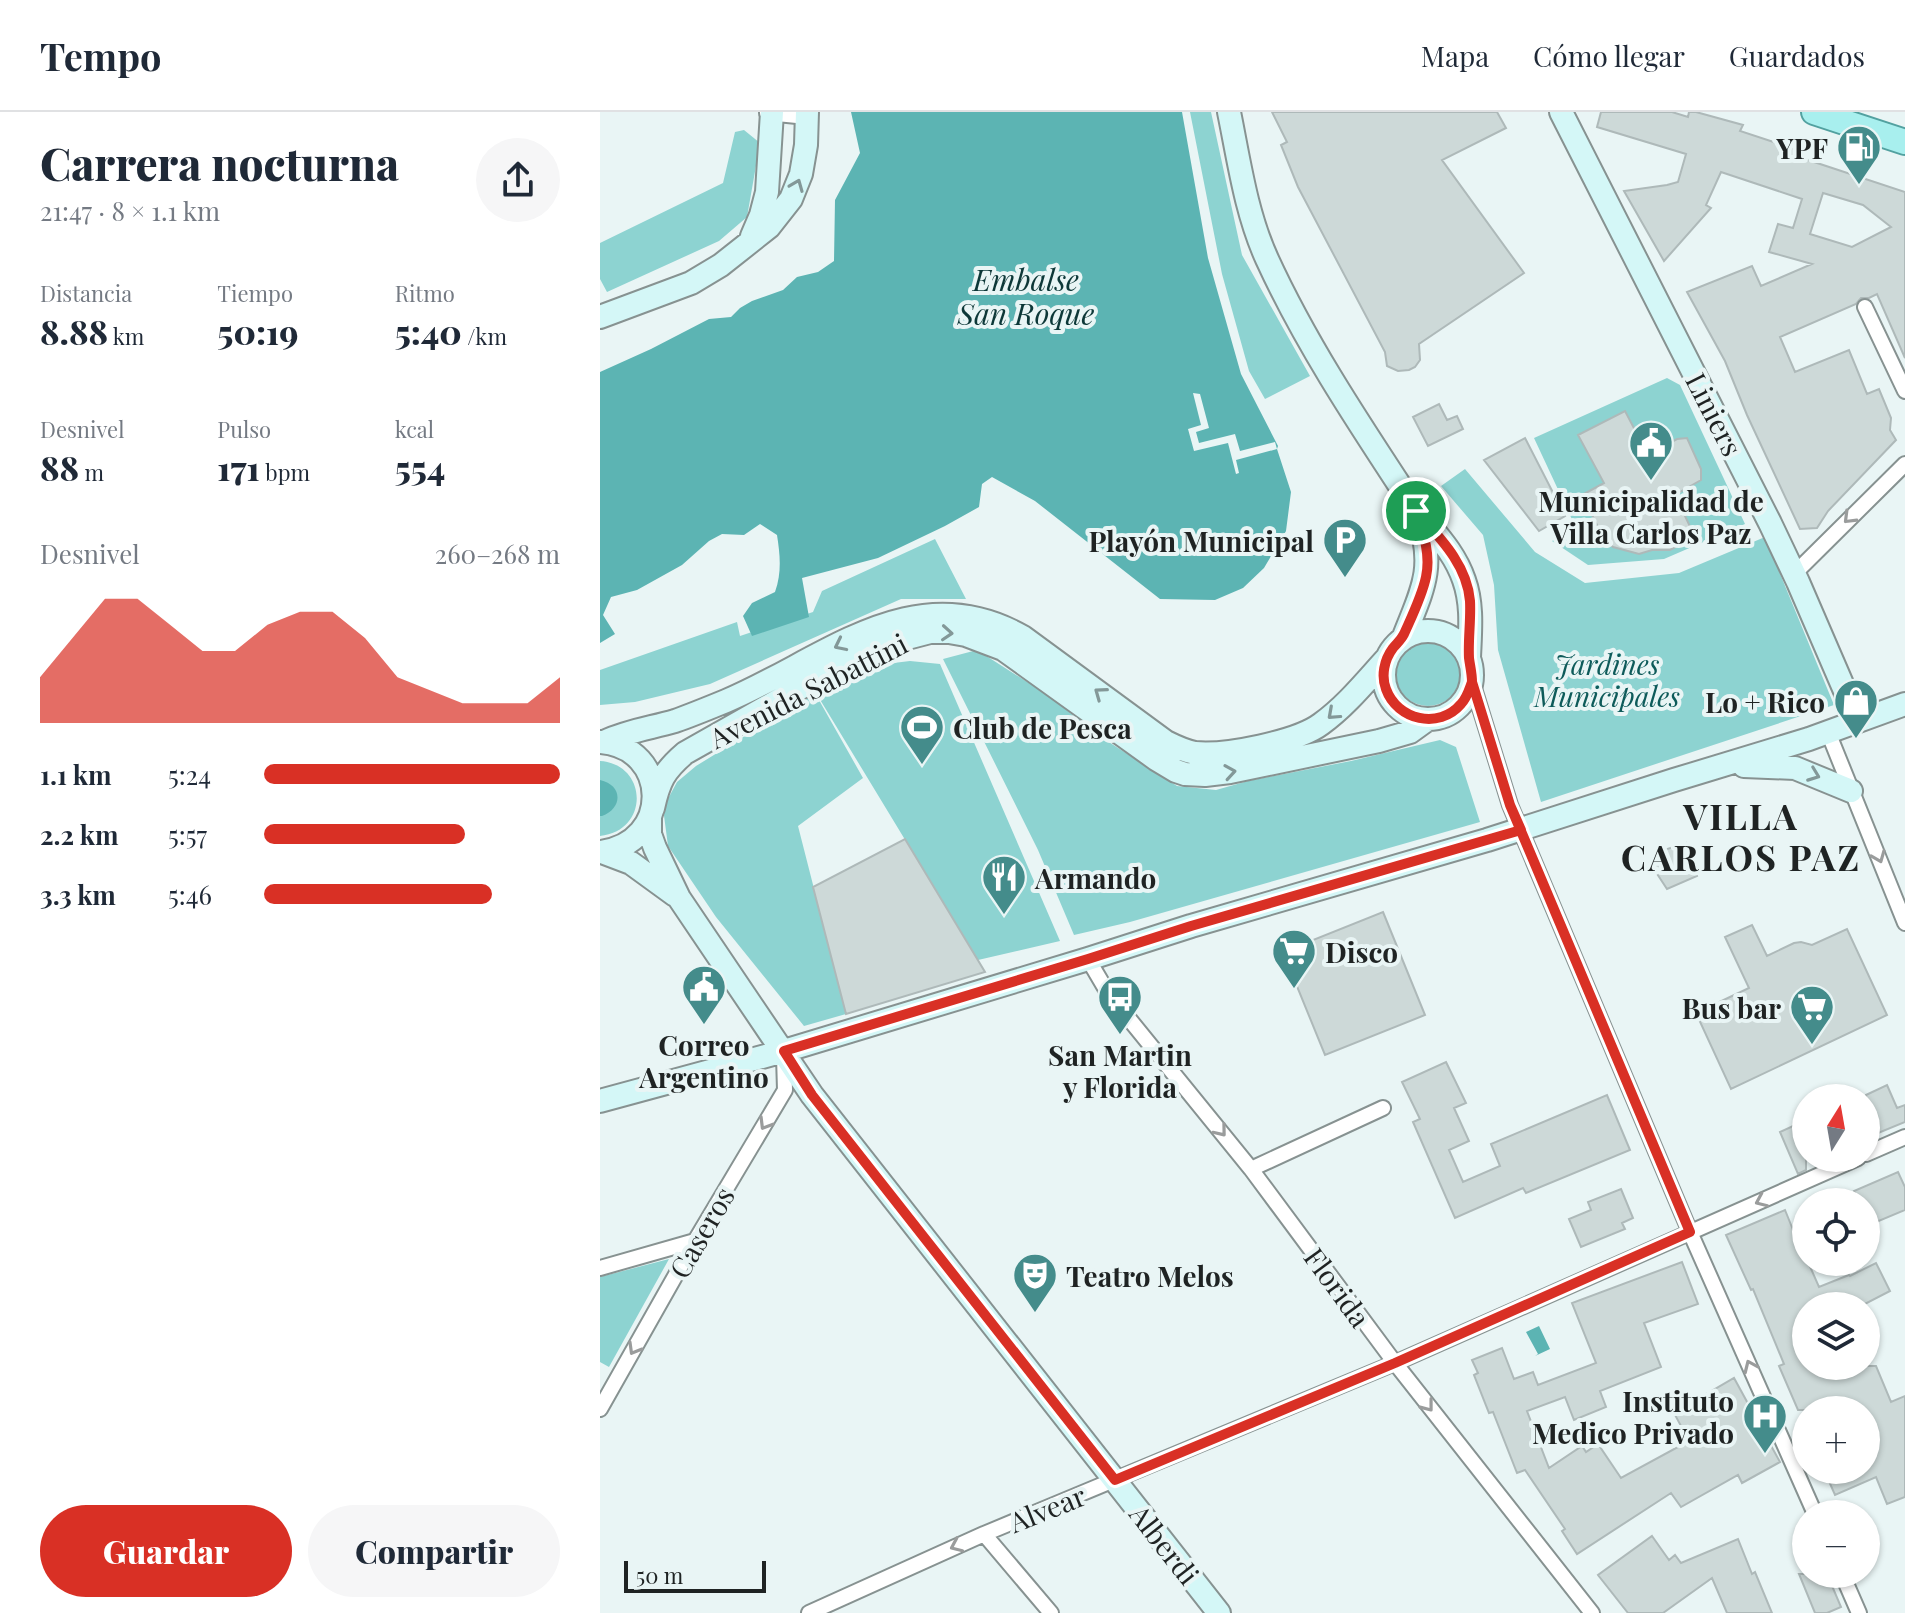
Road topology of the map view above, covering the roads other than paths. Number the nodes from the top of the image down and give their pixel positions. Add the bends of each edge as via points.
1 (1229, 112) edge
2 (1561, 112) edge
3 (1814, 112) edge
4 (769, 113) edge
5 (807, 114) edge
6 (1858, 127) junction
7 (1905, 127) edge
8 (1905, 142) edge
9 (750, 241) junction
10 (1865, 307) dead end
11 (600, 316) edge
12 (1905, 391) edge
13 (1905, 464) edge
14 (1412, 504) junction
15 (1794, 574) junction
16 (1403, 639) junction
17 (1387, 658) junction
18 (1469, 658) junction
19 (1472, 682) junction
20 (1905, 704) edge
21 (1428, 719) junction
22 (1858, 721) junction
23 (1828, 732) junction
24 (602, 742) edge
25 (1719, 766) junction
26 (1851, 791) junction
27 (651, 814) junction
28 (1521, 830) junction
29 (601, 852) edge
30 (679, 898) junction
31 (1905, 923) edge
32 (1088, 959) junction
33 (784, 1051) junction
34 (600, 1101) edge
35 (1383, 1108) dead end
36 (1905, 1137) edge
37 (1880, 1148) edge
38 (1251, 1169) junction
39 (1826, 1172) edge
40 (1690, 1232) junction
41 (695, 1241) junction
42 (600, 1268) edge
43 (1395, 1363) junction
44 (600, 1409) edge
45 (1115, 1480) junction
46 (1809, 1500) edge
47 (984, 1534) junction
48 (1848, 1588) edge
49 (809, 1613) edge
50 (1051, 1613) edge
51 (1219, 1613) edge
52 (1592, 1613) edge
53 (1859, 1613) edge

1 - 14 main road via 1266,257 1324,365
2 - 15 main road, Liniers
3 - 6 main road
4 - 5 street
4 - 9 main road via 767,192
9 -> 5 main road via 791,199 804,164
6 - 7 main road
6 - 8 main road
9 - 11 main road via 691,283
10 - 12 street
13 -> 15 street
14 - 16 main road via 1428,558
14 - 18 main road via 1455,558 1463,578 1469,596
15 - 22 main road, Liniers
16 - 17 main road
16 - 18 main road via 1441,632
17 - 21 main road via 1385,686 1391,699 1413,717
17 -> 24 main road, Avenida Sabattini via 1329,718 1306,733 1199,753 1166,742 1007,628 937,613 873,628 725,701
18 - 19 main road
19 - 21 main road via 1452,713
19 - 28 street
20 - 22 main road
27 -> 21 main road, Avenida Sabattini via 657,787 669,766 685,753 888,643 930,632 966,635 1003,649 1156,759 1185,774 1230,772 1364,745 1410,732
22 - 23 main road
23 - 25 main road
23 - 26 street
24 - 27 main road, Alberdi via 629,751 647,770 654,795
25 -> 26 main road via 1795,768
25 - 28 main road
26 -> 31 street
27 - 29 main road via 630,842
27 - 30 main road, Alberdi via 650,834
28 - 32 main road
28 - 40 street
29 - 30 main road, Alberdi via 631,863
30 - 33 main road, Alberdi
32 - 33 main road
32 -> 38 street, Florida via 1108,993
33 - 34 main road
33 -> 41 street, Caseros via 785,1090
33 - 45 main road, Alberdi via 812,1095
35 - 38 street
36 - 37 street
38 - 43 street, Florida
39 -> 40 street, Alvear
40 - 43 street, Alvear
46 -> 40 street
41 - 42 street
41 -> 44 street, Caseros
43 - 45 street, Alvear
43 -> 52 street, Florida
45 - 47 street, Alvear
45 - 51 main road, Alberdi
47 -> 49 street, Alvear
47 - 50 street
48 - 53 street

